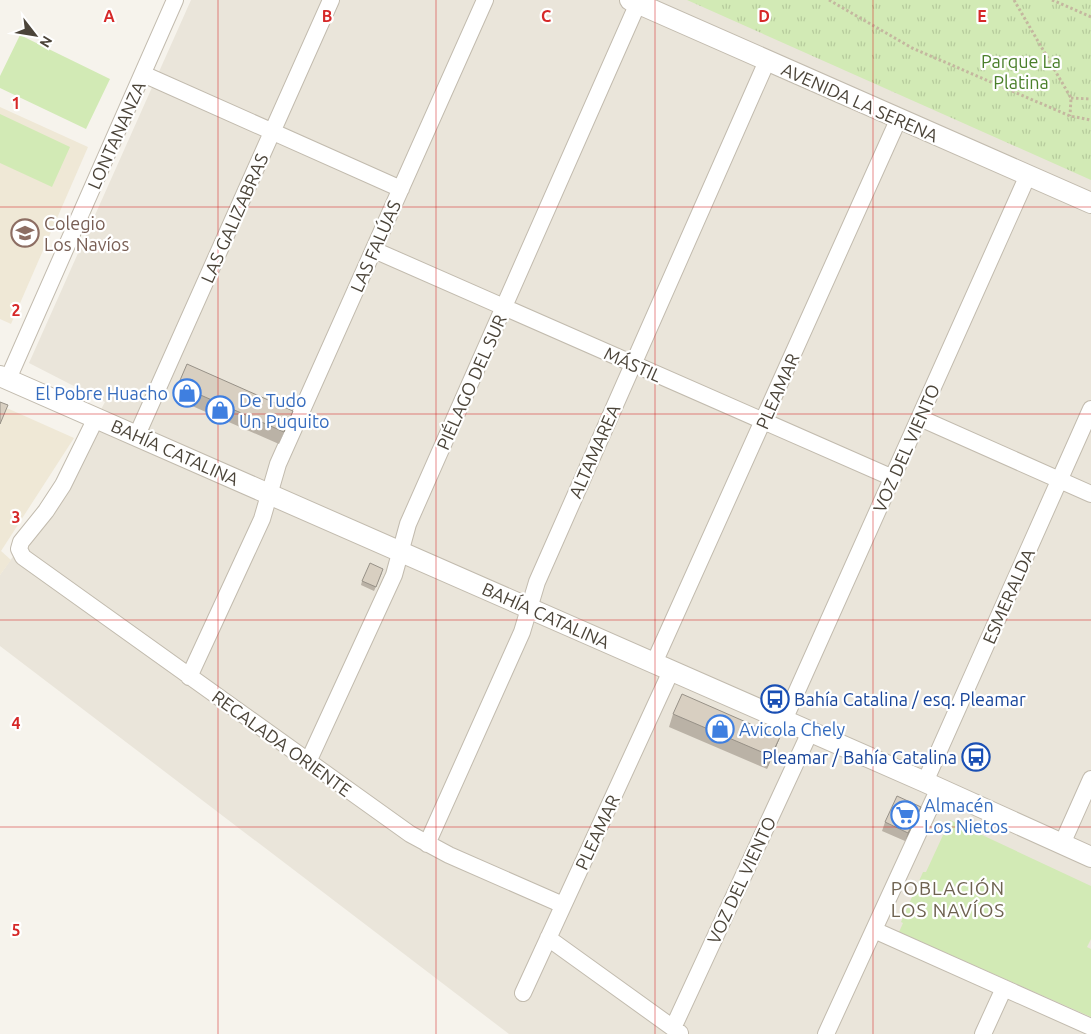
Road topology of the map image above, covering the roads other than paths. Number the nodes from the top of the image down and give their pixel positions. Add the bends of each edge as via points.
1 (175, 0) edge
2 (331, 0) edge
3 (485, 0) edge
4 (634, 2) edge
5 (767, 60) junction
6 (143, 74) junction
7 (898, 118) junction
8 (272, 132) junction
9 (1028, 175) junction
10 (401, 189) junction
11 (1091, 203) edge
12 (374, 250) junction
13 (504, 307) junction
14 (633, 364) junction
15 (4, 377) edge
16 (1091, 409) edge
17 (96, 418) junction
18 (920, 418) junction
19 (763, 421) junction
20 (137, 436) junction
21 (893, 478) junction
22 (1059, 480) junction
23 (269, 494) junction
24 (1091, 494) edge
25 (400, 551) junction
26 (529, 608) junction
27 (663, 667) junction
28 (189, 677) junction
29 (784, 720) junction
30 (810, 732) junction
31 (308, 762) junction
32 (1091, 779) edge
33 (932, 785) junction
34 (427, 844) junction
35 (1062, 844) junction
36 (1091, 857) edge
37 (563, 906) junction
38 (874, 930) junction
39 (548, 938) junction
40 (1004, 988) junction
41 (524, 993) dead end
42 (1091, 1027) edge
43 (677, 1031) edge
44 (826, 1034) edge
45 (983, 1034) edge

1 - 6 street, LONTANANZA
2 - 8 street, LAS GALIZABRAS
3 - 10 street, LAS FALÚAS
4 - 5 street, AVENIDA LA SERENA
4 - 13 street, PIÉLAGO DEL SUR
5 - 7 street, AVENIDA LA SERENA
5 - 14 street, ALTAMAREA
6 - 8 street
6 - 15 street, LONTANANZA
7 - 9 street, AVENIDA LA SERENA
7 - 19 street, PLEAMAR
8 - 10 street
8 - 20 street, LAS GALIZABRAS
9 - 11 street, AVENIDA LA SERENA
9 - 18 street, VOZ DEL VIENTO
10 - 12 street, LAS FALÚAS
12 - 13 street, MÁSTIL
12 - 23 street, LAS FALÚAS via 278,464
13 - 14 street, MÁSTIL
13 - 25 street, PIÉLAGO DEL SUR via 408,524
14 - 19 street, MÁSTIL
14 - 26 street, ALTAMAREA via 537,582
15 - 17 street, BAHÍA CATALINA
16 - 22 street, ESMERALDA
17 - 20 street, BAHÍA CATALINA
17 - 28 street, RECALADA ORIENTE via 63,485 21,542 21,554
18 - 21 street, VOZ DEL VIENTO
18 - 22 street
19 - 21 street, MÁSTIL
19 - 27 street, PLEAMAR
20 - 23 street, BAHÍA CATALINA
21 - 29 street, VOZ DEL VIENTO
22 - 24 street
22 - 33 street, ESMERALDA
23 - 25 street, BAHÍA CATALINA
23 - 28 street, LAS FALÚAS via 262,519
25 - 26 street, BAHÍA CATALINA
25 - 31 street, PIÉLAGO DEL SUR via 394,575
26 - 27 street, BAHÍA CATALINA
26 - 34 street, ALTAMAREA via 522,632
27 - 29 street, BAHÍA CATALINA
27 - 37 street, PLEAMAR
28 - 31 street, RECALADA ORIENTE
29 - 30 street, BAHÍA CATALINA
30 - 33 street, BAHÍA CATALINA
30 - 43 street, VOZ DEL VIENTO
31 - 34 street, RECALADA ORIENTE
32 - 35 street
33 - 35 street, BAHÍA CATALINA
33 - 38 street, ESMERALDA
34 - 37 street, RECALADA ORIENTE
35 - 36 street, BAHÍA CATALINA
37 - 39 street, PLEAMAR
38 - 40 street
38 - 44 street, ESMERALDA
39 - 41 street, PLEAMAR
39 - 43 street
40 - 42 street
40 - 45 street

